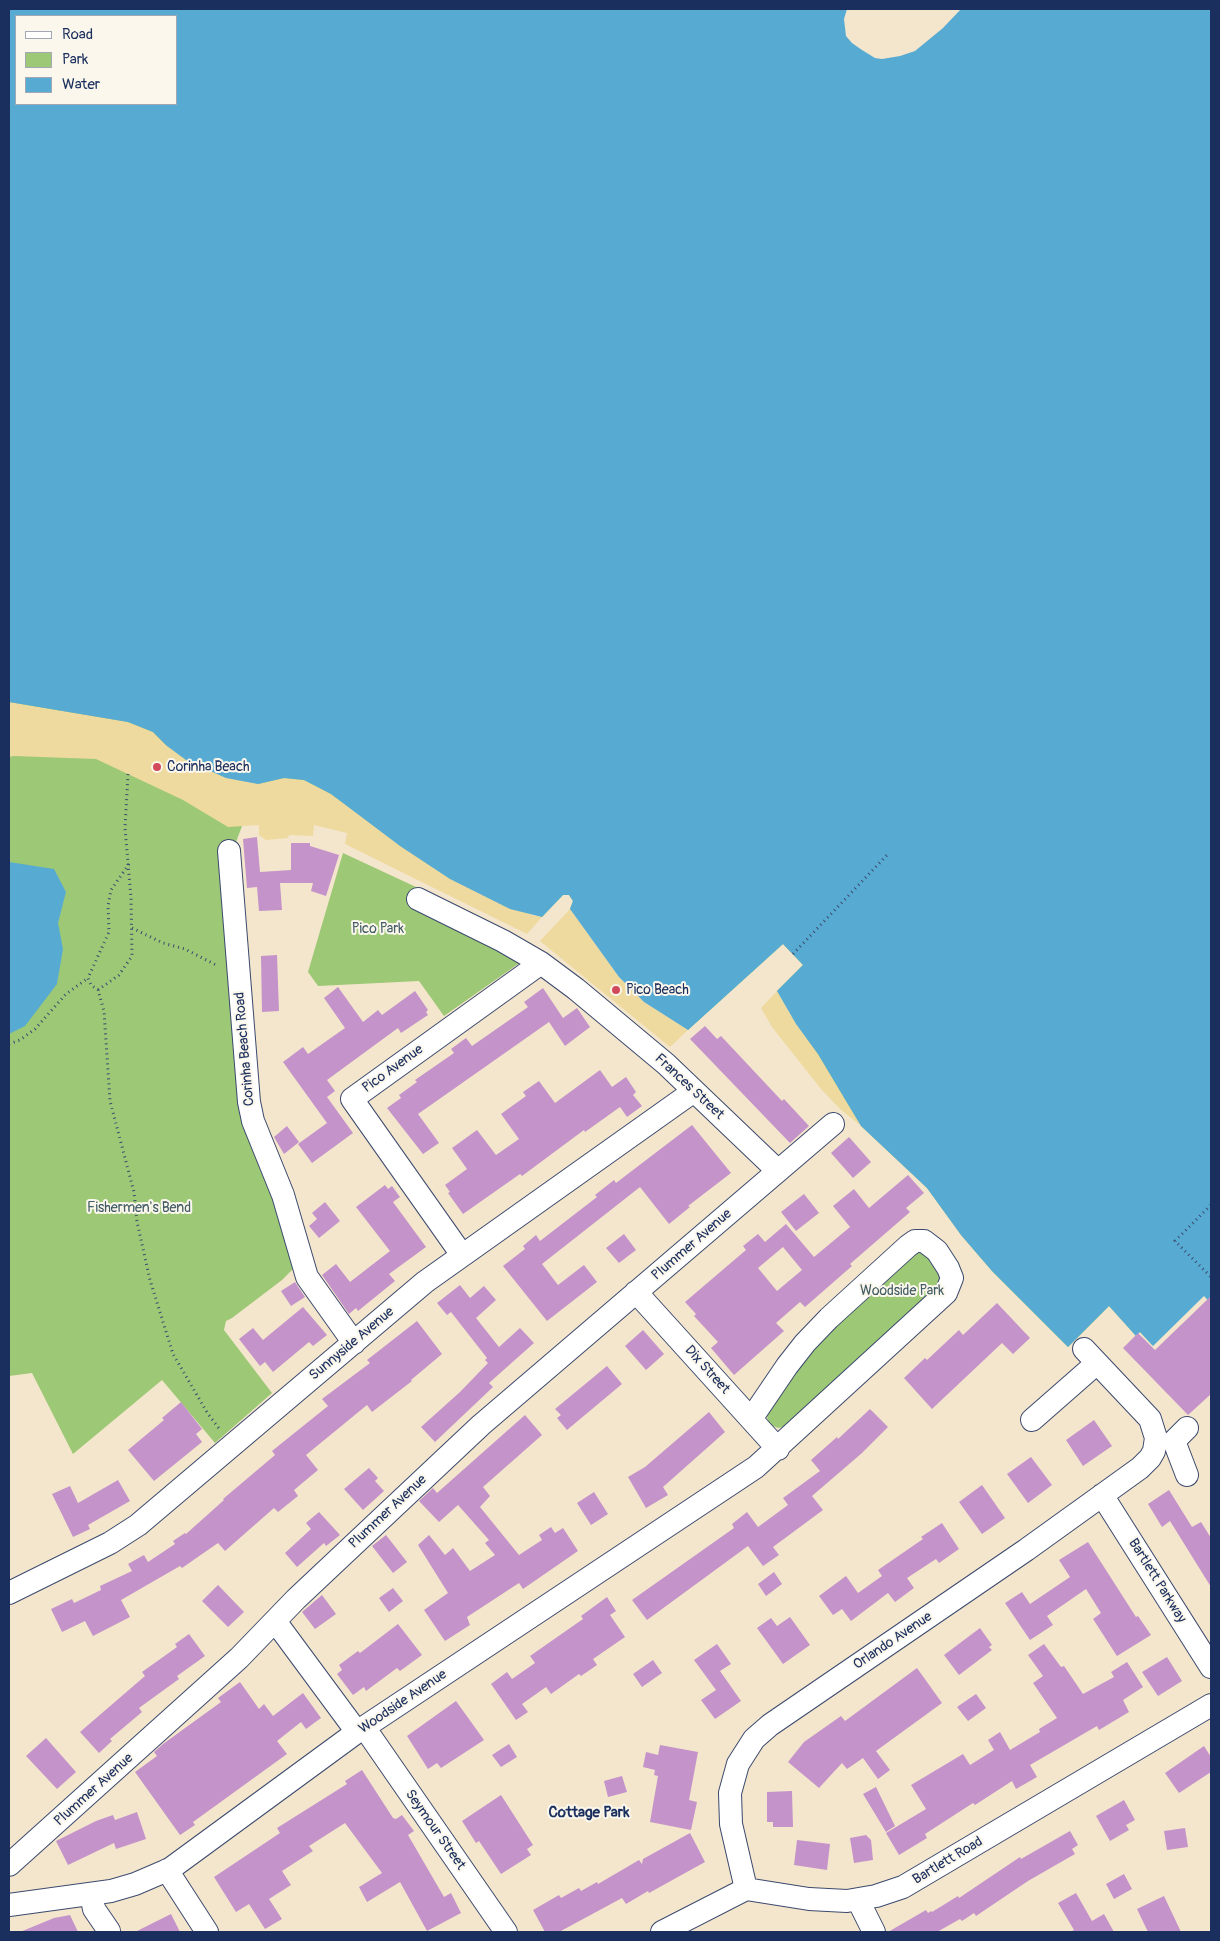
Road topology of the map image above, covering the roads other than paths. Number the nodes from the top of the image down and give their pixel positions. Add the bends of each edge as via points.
1 (229, 851) dead end
2 (418, 899) dead end
3 (541, 963) junction
4 (694, 1090) junction
5 (833, 1124) dead end
6 (778, 1171) junction
7 (462, 1254) junction
8 (636, 1292) junction
9 (354, 1343) junction
10 (751, 1419) junction
11 (1032, 1420) dead end
12 (1172, 1439) junction
13 (778, 1448) junction
14 (1187, 1475) dead end
15 (1102, 1495) junction
16 (9, 1593) edge
17 (275, 1621) junction
18 (1211, 1668) edge
19 (1211, 1705) edge
20 (360, 1730) junction
21 (9, 1865) edge
22 (167, 1870) junction
23 (746, 1889) junction
24 (91, 1894) junction
25 (858, 1900) junction
26 (9, 1905) edge
27 (109, 1931) edge
28 (207, 1932) edge
29 (506, 1932) edge
30 (662, 1932) edge
31 (874, 1932) edge

1 - 9 street, Corinha Beach Road via 253,1121 283,1194 307,1277
2 - 3 street, Frances Street
3 - 4 street, Frances Street via 594,1003
3 - 7 street, Pico Avenue via 352,1099
4 - 6 street, Frances Street
4 - 7 street, Sunnyside Avenue
5 - 6 street
6 - 8 street, Plummer Avenue
7 - 9 street, Sunnyside Avenue
8 - 10 street, Dix Street
8 - 17 street, Plummer Avenue via 481,1425
9 - 16 street, Sunnyside Avenue via 129,1532
10 - 13 street, Dix Street
10 - 13 street via 805,1343 908,1246 915,1241 924,1241 937,1251 952,1278 946,1293
11 - 12 street via 1090,1356 1150,1419 1156,1435
12 - 14 street
12 - 15 street, Orlando Avenue via 1144,1465
13 - 20 street, Woodside Avenue via 748,1472
15 - 18 street, Bartlett Parkway
15 - 23 street, Orlando Avenue via 754,1739 738,1764 730,1793 730,1819
17 - 20 street, Seymour Street
17 - 21 street, Plummer Avenue via 239,1658
19 - 25 street, Bartlett Road via 914,1882 886,1894
20 - 22 street, Woodside Avenue
20 - 29 street, Seymour Street
22 - 24 street, Woodside Avenue via 135,1884
22 - 28 street
23 - 25 street, Bartlett Road via 809,1899
23 - 30 street
24 - 26 street, Woodside Avenue
24 - 27 street via 94,1909
25 - 31 street

